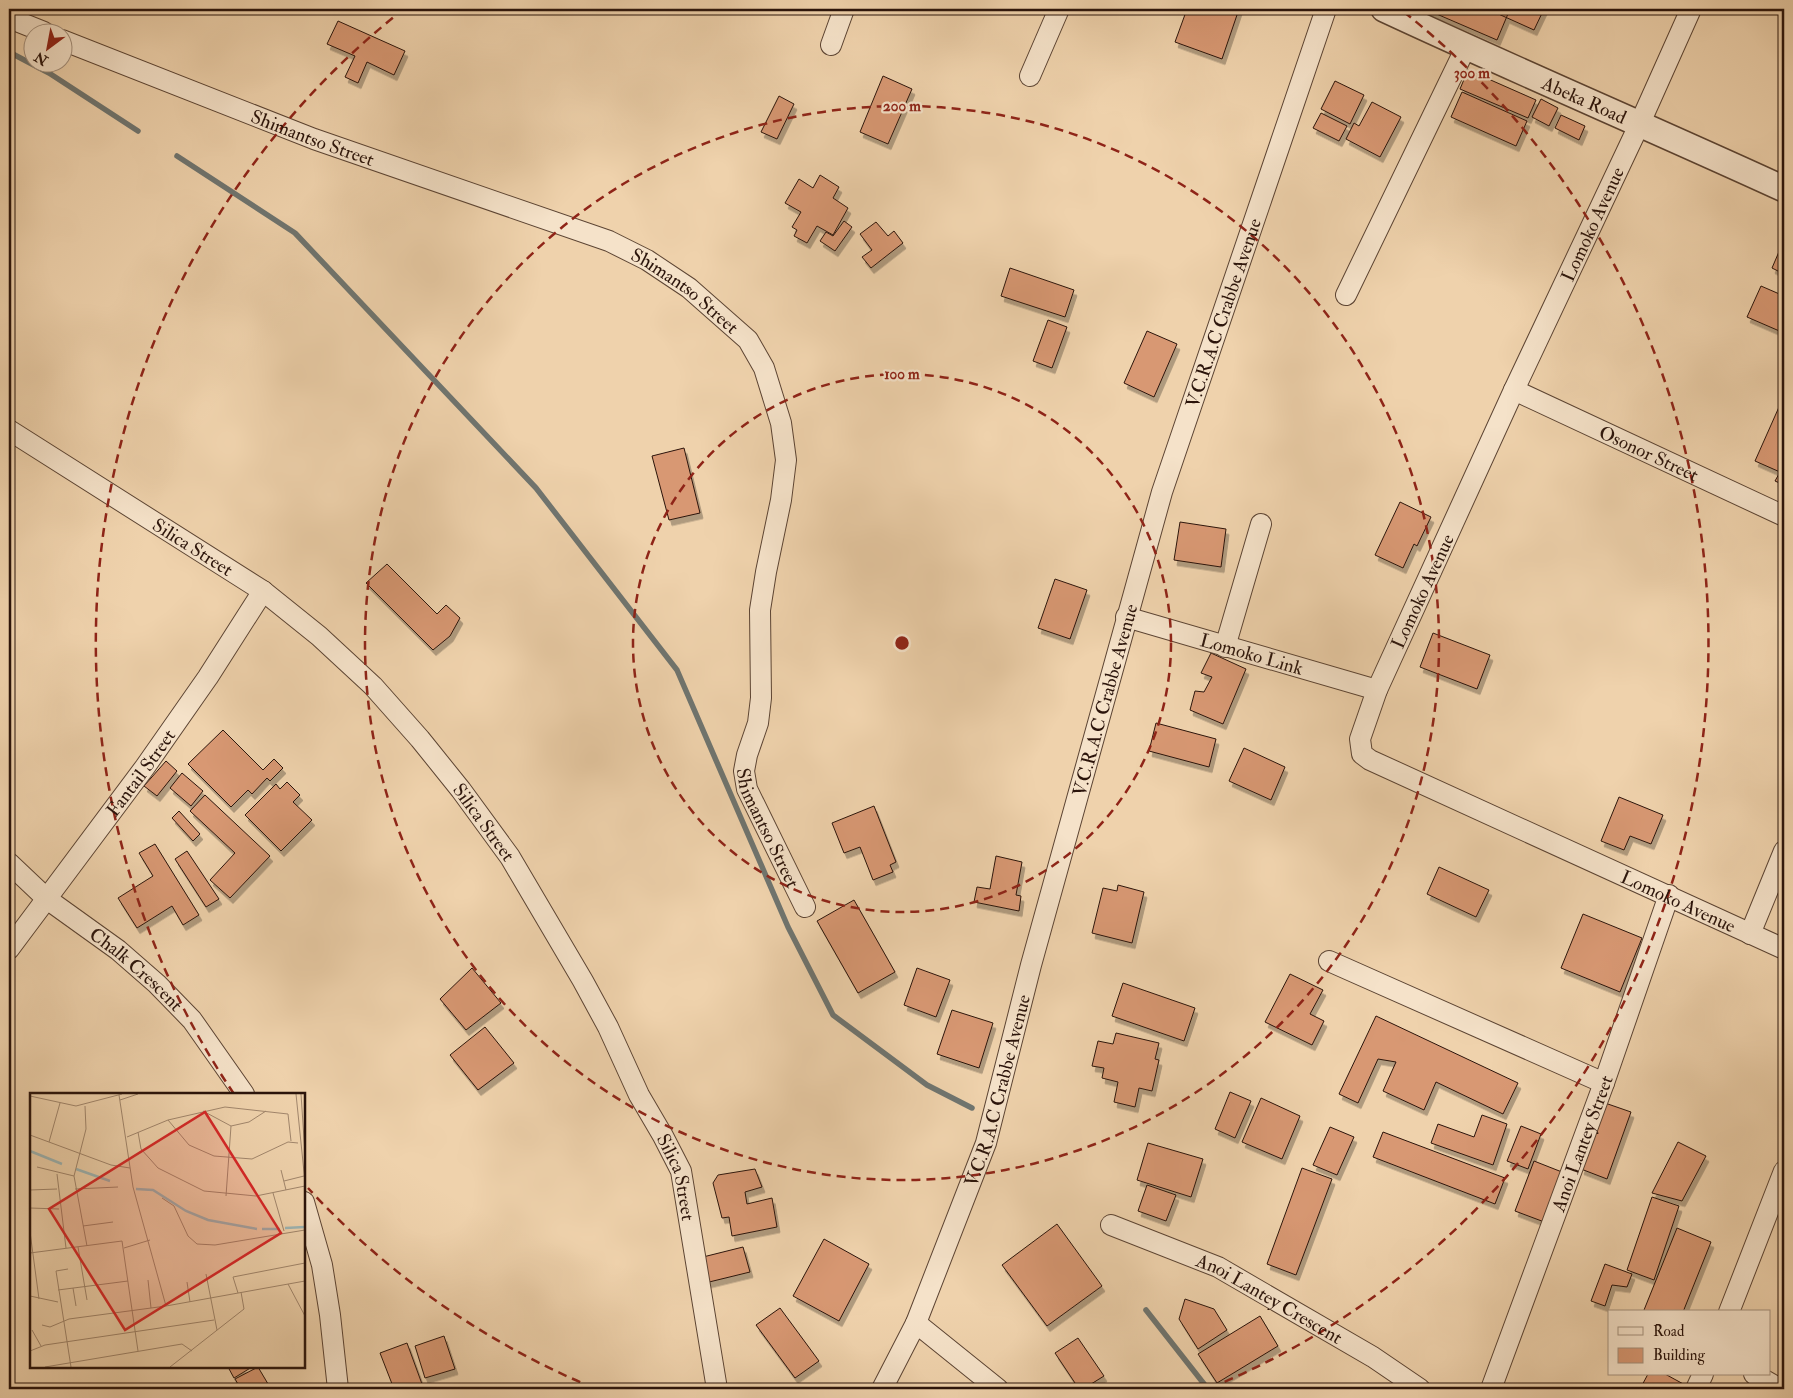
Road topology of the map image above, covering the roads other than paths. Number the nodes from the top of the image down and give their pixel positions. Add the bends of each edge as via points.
1 (844, 9) edge
2 (1059, 9) edge
3 (1326, 9) edge
4 (1384, 9) edge
5 (1691, 9) edge
6 (9, 18) edge
7 (22, 23) edge
8 (72, 44) edge
9 (830, 45) dead end
10 (1466, 47) junction
11 (1030, 76) dead end
12 (1640, 123) junction
13 (1784, 189) edge
14 (1346, 295) dead end
15 (1514, 390) junction
16 (9, 430) edge
17 (1784, 516) edge
18 (1261, 524) dead end
19 (263, 591) junction
20 (1126, 617) junction
21 (1225, 647) junction
22 (1377, 690) junction
23 (1784, 851) edge
24 (9, 864) edge
25 (1669, 895) junction
26 (47, 898) junction
27 (805, 907) dead end
28 (1750, 934) junction
29 (9, 949) edge
30 (1784, 949) edge
31 (1329, 961) dead end
32 (1604, 1083) junction
33 (243, 1093) edge
34 (1784, 1171) edge
35 (305, 1206) edge
36 (1111, 1225) dead end
37 (1729, 1310) edge
38 (916, 1322) junction
39 (1702, 1376) edge
40 (1757, 1376) edge
41 (338, 1389) edge
42 (717, 1389) edge
43 (882, 1389) edge
44 (998, 1389) edge
45 (1420, 1389) edge
46 (1491, 1389) edge
47 (1696, 1389) edge
48 (1780, 1389) edge

1 - 9 street
2 - 11 street
3 - 20 street, V.C.R.A.C Crabbe Avenue via 1162,492
4 - 10 street, Abeka Road
5 - 12 street, Lomoko Avenue
6 - 7 street
8 - 27 street, Shimantso Street via 314,139 609,241 647,260 690,288 748,340 764,368 781,422 786,460 760,610 762,698 744,771 747,789
10 - 12 street, Abeka Road
10 - 14 street
12 - 13 street, Abeka Road
12 - 15 street, Lomoko Avenue
15 - 17 street, Osonor Street
15 - 22 street, Lomoko Avenue
16 - 19 street, Silica Street
18 - 21 street
19 - 26 street, Fantail Street via 145,767
19 - 42 street, Silica Street via 319,636 366,680 420,739 510,857 583,980 681,1171
20 - 21 street, Lomoko Link
20 - 38 street, V.C.R.A.C Crabbe Avenue via 986,1143
21 - 22 street, Lomoko Link
22 - 25 street, Lomoko Avenue via 1360,739 1362,754 1370,760
23 - 28 street
24 - 26 street, Chalk Crescent
25 - 28 street, Lomoko Avenue
25 - 32 street, Anoi Lantey Street
26 - 29 street, Fantail Street
26 - 33 street, Chalk Crescent via 158,984 192,1020
28 - 30 street, Lomoko Avenue
31 - 32 street
32 - 46 street, Anoi Lantey Street
34 - 37 street
35 - 41 street via 322,1265
36 - 45 street, Anoi Lantey Crescent via 1218,1267 1373,1357
38 - 43 street, V.C.R.A.C Crabbe Avenue
38 - 44 street
39 - 47 street
40 - 48 street

